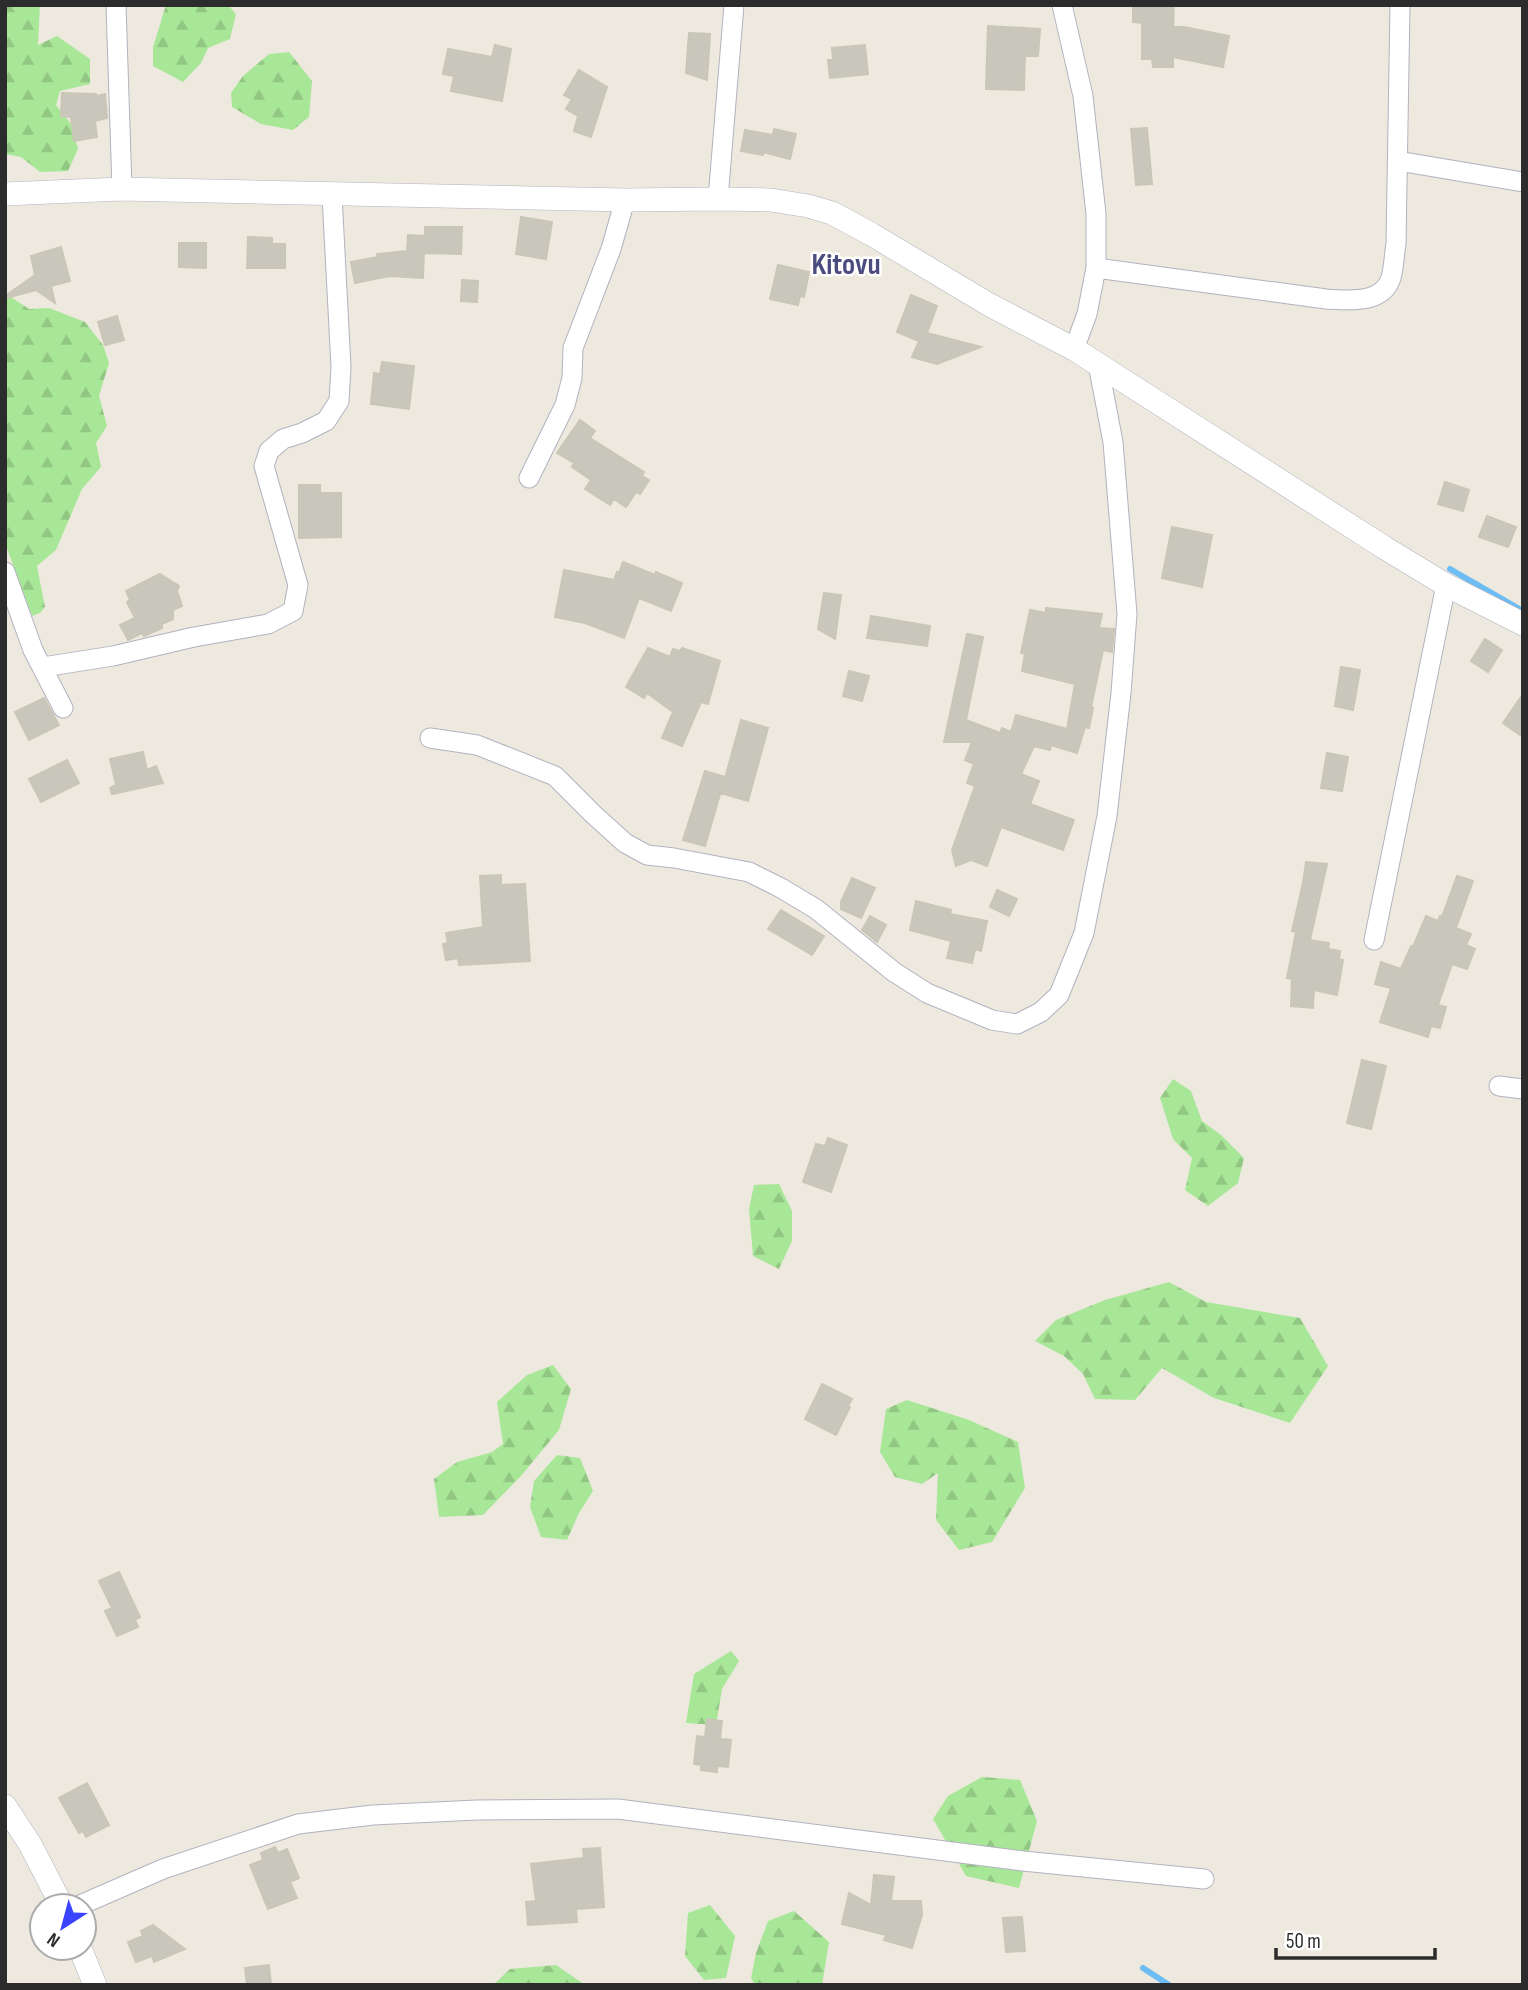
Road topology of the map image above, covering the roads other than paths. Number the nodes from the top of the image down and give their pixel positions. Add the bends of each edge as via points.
1 (116, 5) edge
2 (734, 5) edge
3 (1062, 5) edge
4 (1400, 5) edge
5 (1398, 161) junction
6 (1523, 182) edge
7 (122, 190) junction
8 (5, 194) edge
9 (332, 195) junction
10 (718, 199) junction
11 (625, 200) junction
12 (1097, 268) junction
13 (1074, 349) junction
14 (1098, 364) junction
15 (529, 478) dead end
16 (5, 572) edge
17 (1446, 585) junction
18 (1523, 624) edge
19 (43, 667) junction
20 (63, 708) dead end
21 (430, 738) dead end
22 (1374, 940) dead end
23 (1499, 1086) dead end
24 (1523, 1089) edge
25 (5, 1806) edge
26 (1204, 1879) dead end
27 (55, 1892) edge
28 (98, 1898) edge
29 (86, 1962) edge
30 (95, 1985) edge

1 - 7 street
2 - 10 street
3 - 12 street via 1083,96
4 - 5 street
5 - 6 street
5 - 12 street via 1391,279 1373,296 1326,299
7 - 8 street
7 - 9 street
9 - 11 street
9 - 19 street via 341,344 339,401 326,421 283,439 269,451 264,466 298,584 293,611 268,624
10 - 11 street
10 - 13 street via 771,200 832,213
11 - 15 street via 573,348 565,405
12 - 13 street
13 - 14 street
14 - 17 street
14 - 21 street via 1113,443 1128,614 1107,816 1084,933 1059,995 1041,1012 1017,1024 992,1020 926,993 816,909 781,888 749,872 647,855 625,843 555,776 477,745
16 - 19 street
17 - 18 street
17 - 22 street
19 - 20 street
23 - 24 street
25 - 27 street
26 - 28 street via 1023,1861 618,1809 477,1810 298,1824
29 - 30 street

